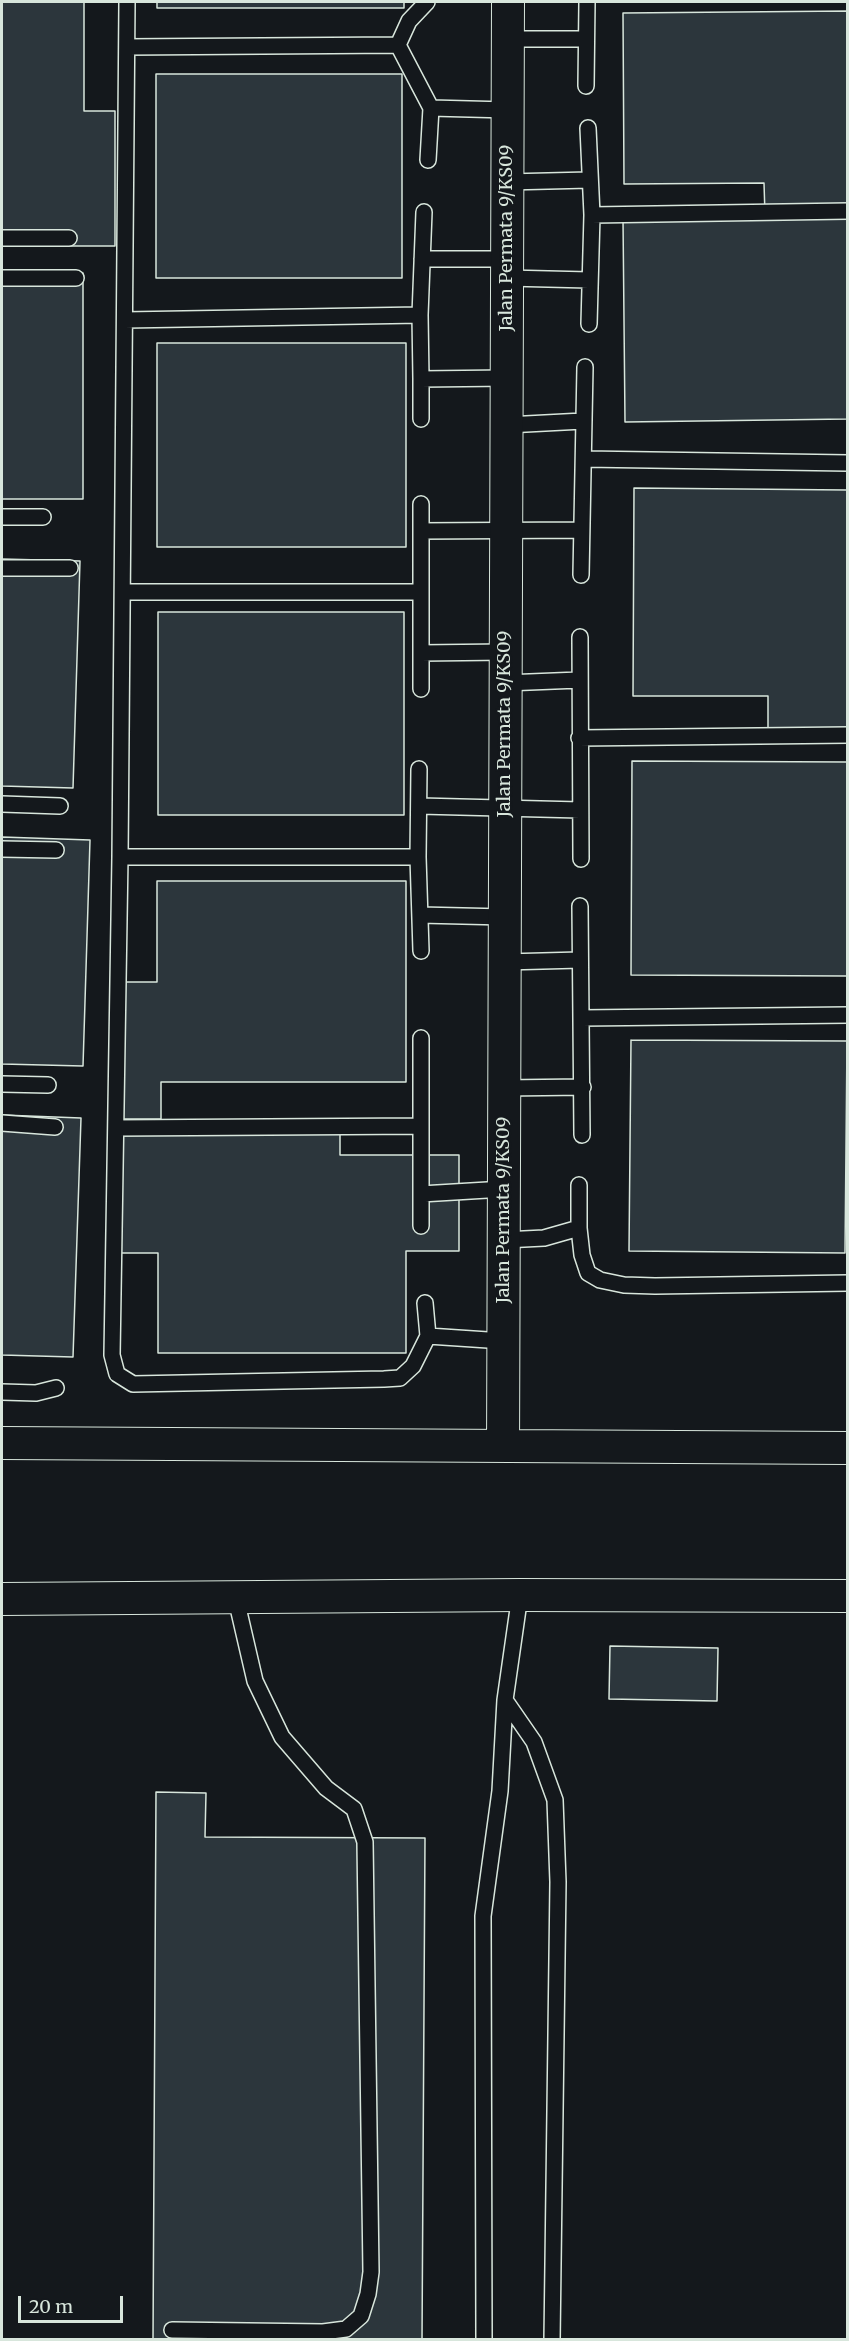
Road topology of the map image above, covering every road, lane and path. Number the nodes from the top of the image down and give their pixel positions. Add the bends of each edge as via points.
1 (127, 2) edge
2 (427, 2) edge
3 (508, 2) edge
4 (587, 2) edge
5 (508, 39) junction
6 (585, 39) junction
7 (398, 45) junction
8 (127, 47) junction
9 (586, 86) dead end
10 (431, 108) junction
11 (508, 110) junction
12 (588, 128) dead end
13 (428, 159) dead end
14 (589, 180) junction
15 (507, 182) junction
16 (848, 211) edge
17 (424, 212) dead end
18 (592, 215) junction
19 (2, 238) edge
20 (69, 238) dead end
21 (422, 259) junction
22 (507, 268) junction
23 (2, 278) edge
24 (76, 278) dead end
25 (589, 280) junction
26 (420, 315) junction
27 (124, 320) junction
28 (589, 324) dead end
29 (585, 367) dead end
30 (507, 378) junction
31 (421, 379) junction
32 (421, 419) dead end
33 (583, 421) junction
34 (507, 425) junction
35 (585, 459) junction
36 (848, 463) edge
37 (421, 504) dead end
38 (2, 517) edge
39 (44, 518) dead end
40 (506, 530) junction
41 (581, 530) junction
42 (421, 531) junction
43 (2, 568) edge
44 (70, 568) dead end
45 (581, 575) dead end
46 (123, 592) junction
47 (421, 592) junction
48 (580, 637) dead end
49 (505, 652) junction
50 (421, 653) junction
51 (579, 680) junction
52 (505, 683) junction
53 (421, 689) dead end
54 (848, 735) edge
55 (579, 738) junction
56 (419, 769) dead end
57 (2, 804) edge
58 (60, 806) dead end
59 (420, 806) junction
60 (505, 809) junction
61 (580, 810) junction
62 (2, 849) edge
63 (56, 850) dead end
64 (120, 857) junction
65 (418, 857) junction
66 (581, 859) dead end
67 (580, 906) dead end
68 (420, 915) junction
69 (505, 916) junction
70 (421, 951) dead end
71 (580, 960) junction
72 (505, 962) junction
73 (848, 1015) edge
74 (582, 1018) junction
75 (421, 1038) dead end
76 (2, 1084) edge
77 (48, 1085) dead end
78 (583, 1087) junction
79 (504, 1088) junction
80 (2, 1123) edge
81 (421, 1126) junction
82 (55, 1127) dead end
83 (116, 1128) junction
84 (582, 1135) dead end
85 (579, 1185) dead end
86 (504, 1189) junction
87 (421, 1194) junction
88 (421, 1226) dead end
89 (579, 1228) junction
90 (504, 1240) junction
91 (848, 1283) edge
92 (425, 1304) dead end
93 (428, 1336) junction
94 (503, 1341) junction
95 (56, 1388) dead end
96 (2, 1392) edge
97 (2, 1443) edge
98 (503, 1446) junction
99 (848, 1448) edge
100 (520, 1595) junction
101 (848, 1596) edge
102 (2, 1599) edge
103 (236, 1599) junction
104 (505, 1700) junction
105 (172, 2330) dead end
106 (484, 2340) edge
107 (552, 2340) edge

1 - 8 lane
2 - 7 lane via 409,21
3 - 5 street, Jalan Permata 9/KS09
4 - 6 lane
5 - 6 lane
5 - 11 street, Jalan Permata 9/KS09
6 - 9 lane
7 - 8 lane
7 - 10 lane
8 - 27 lane
10 - 11 lane
10 - 13 lane
11 - 15 street, Jalan Permata 9/KS09
12 - 14 lane
14 - 15 lane
14 - 18 lane
15 - 22 street, Jalan Permata 9/KS09
16 - 18 lane
17 - 21 lane
18 - 25 lane
19 - 20 lane
21 - 22 lane
21 - 26 lane
22 - 25 lane
22 - 30 street, Jalan Permata 9/KS09
23 - 24 lane
25 - 28 lane
26 - 27 lane
26 - 31 lane
27 - 46 lane
29 - 33 lane
30 - 31 lane
30 - 34 street, Jalan Permata 9/KS09
31 - 32 lane
33 - 34 lane
33 - 35 lane
34 - 40 street, Jalan Permata 9/KS09
35 - 36 lane
35 - 41 lane
37 - 42 lane
38 - 39 lane
40 - 41 lane
40 - 42 lane
40 - 49 street, Jalan Permata 9/KS09
41 - 45 lane
42 - 47 lane
43 - 44 lane
46 - 47 lane
46 - 64 lane
47 - 50 lane
48 - 51 lane
49 - 50 lane
49 - 52 street, Jalan Permata 9/KS09
50 - 53 lane
51 - 52 lane
51 - 55 lane
52 - 60 street, Jalan Permata 9/KS09
54 - 55 lane
55 - 61 lane
56 - 59 lane
57 - 58 lane
59 - 60 lane
59 - 65 lane
60 - 61 lane
60 - 69 street, Jalan Permata 9/KS09
61 - 66 lane
62 - 63 lane
64 - 65 lane
64 - 83 lane
65 - 68 lane
67 - 71 lane
68 - 69 lane
68 - 70 lane
69 - 72 street, Jalan Permata 9/KS09
71 - 72 lane
71 - 74 lane
72 - 79 street, Jalan Permata 9/KS09
73 - 74 lane
74 - 78 lane
75 - 81 lane
76 - 77 lane
78 - 79 lane
78 - 84 lane
79 - 86 street, Jalan Permata 9/KS09
80 - 82 lane
81 - 83 lane
81 - 87 lane
83 - 93 lane via 112,1354 117,1374 133,1384 144,1385 400,1378 413,1366
85 - 89 lane
86 - 87 lane
86 - 90 street, Jalan Permata 9/KS09
87 - 88 lane
89 - 90 lane via 544,1238
89 - 91 lane via 588,1273 608,1282 655,1286
90 - 94 street, Jalan Permata 9/KS09
92 - 93 lane
93 - 94 lane
94 - 98 street, Jalan Permata 9/KS09
95 - 96 lane via 36,1393
97 - 98 street
98 - 99 street
100 - 101 street
100 - 103 street
100 - 104 lane
102 - 103 street
103 - 105 lane via 255,1681 282,1737 326,1788 354,1809 365,1842 371,2272 361,2316 346,2329
104 - 106 lane via 500,1791 483,1916
104 - 107 lane via 534,1742 555,1800 558,1882

